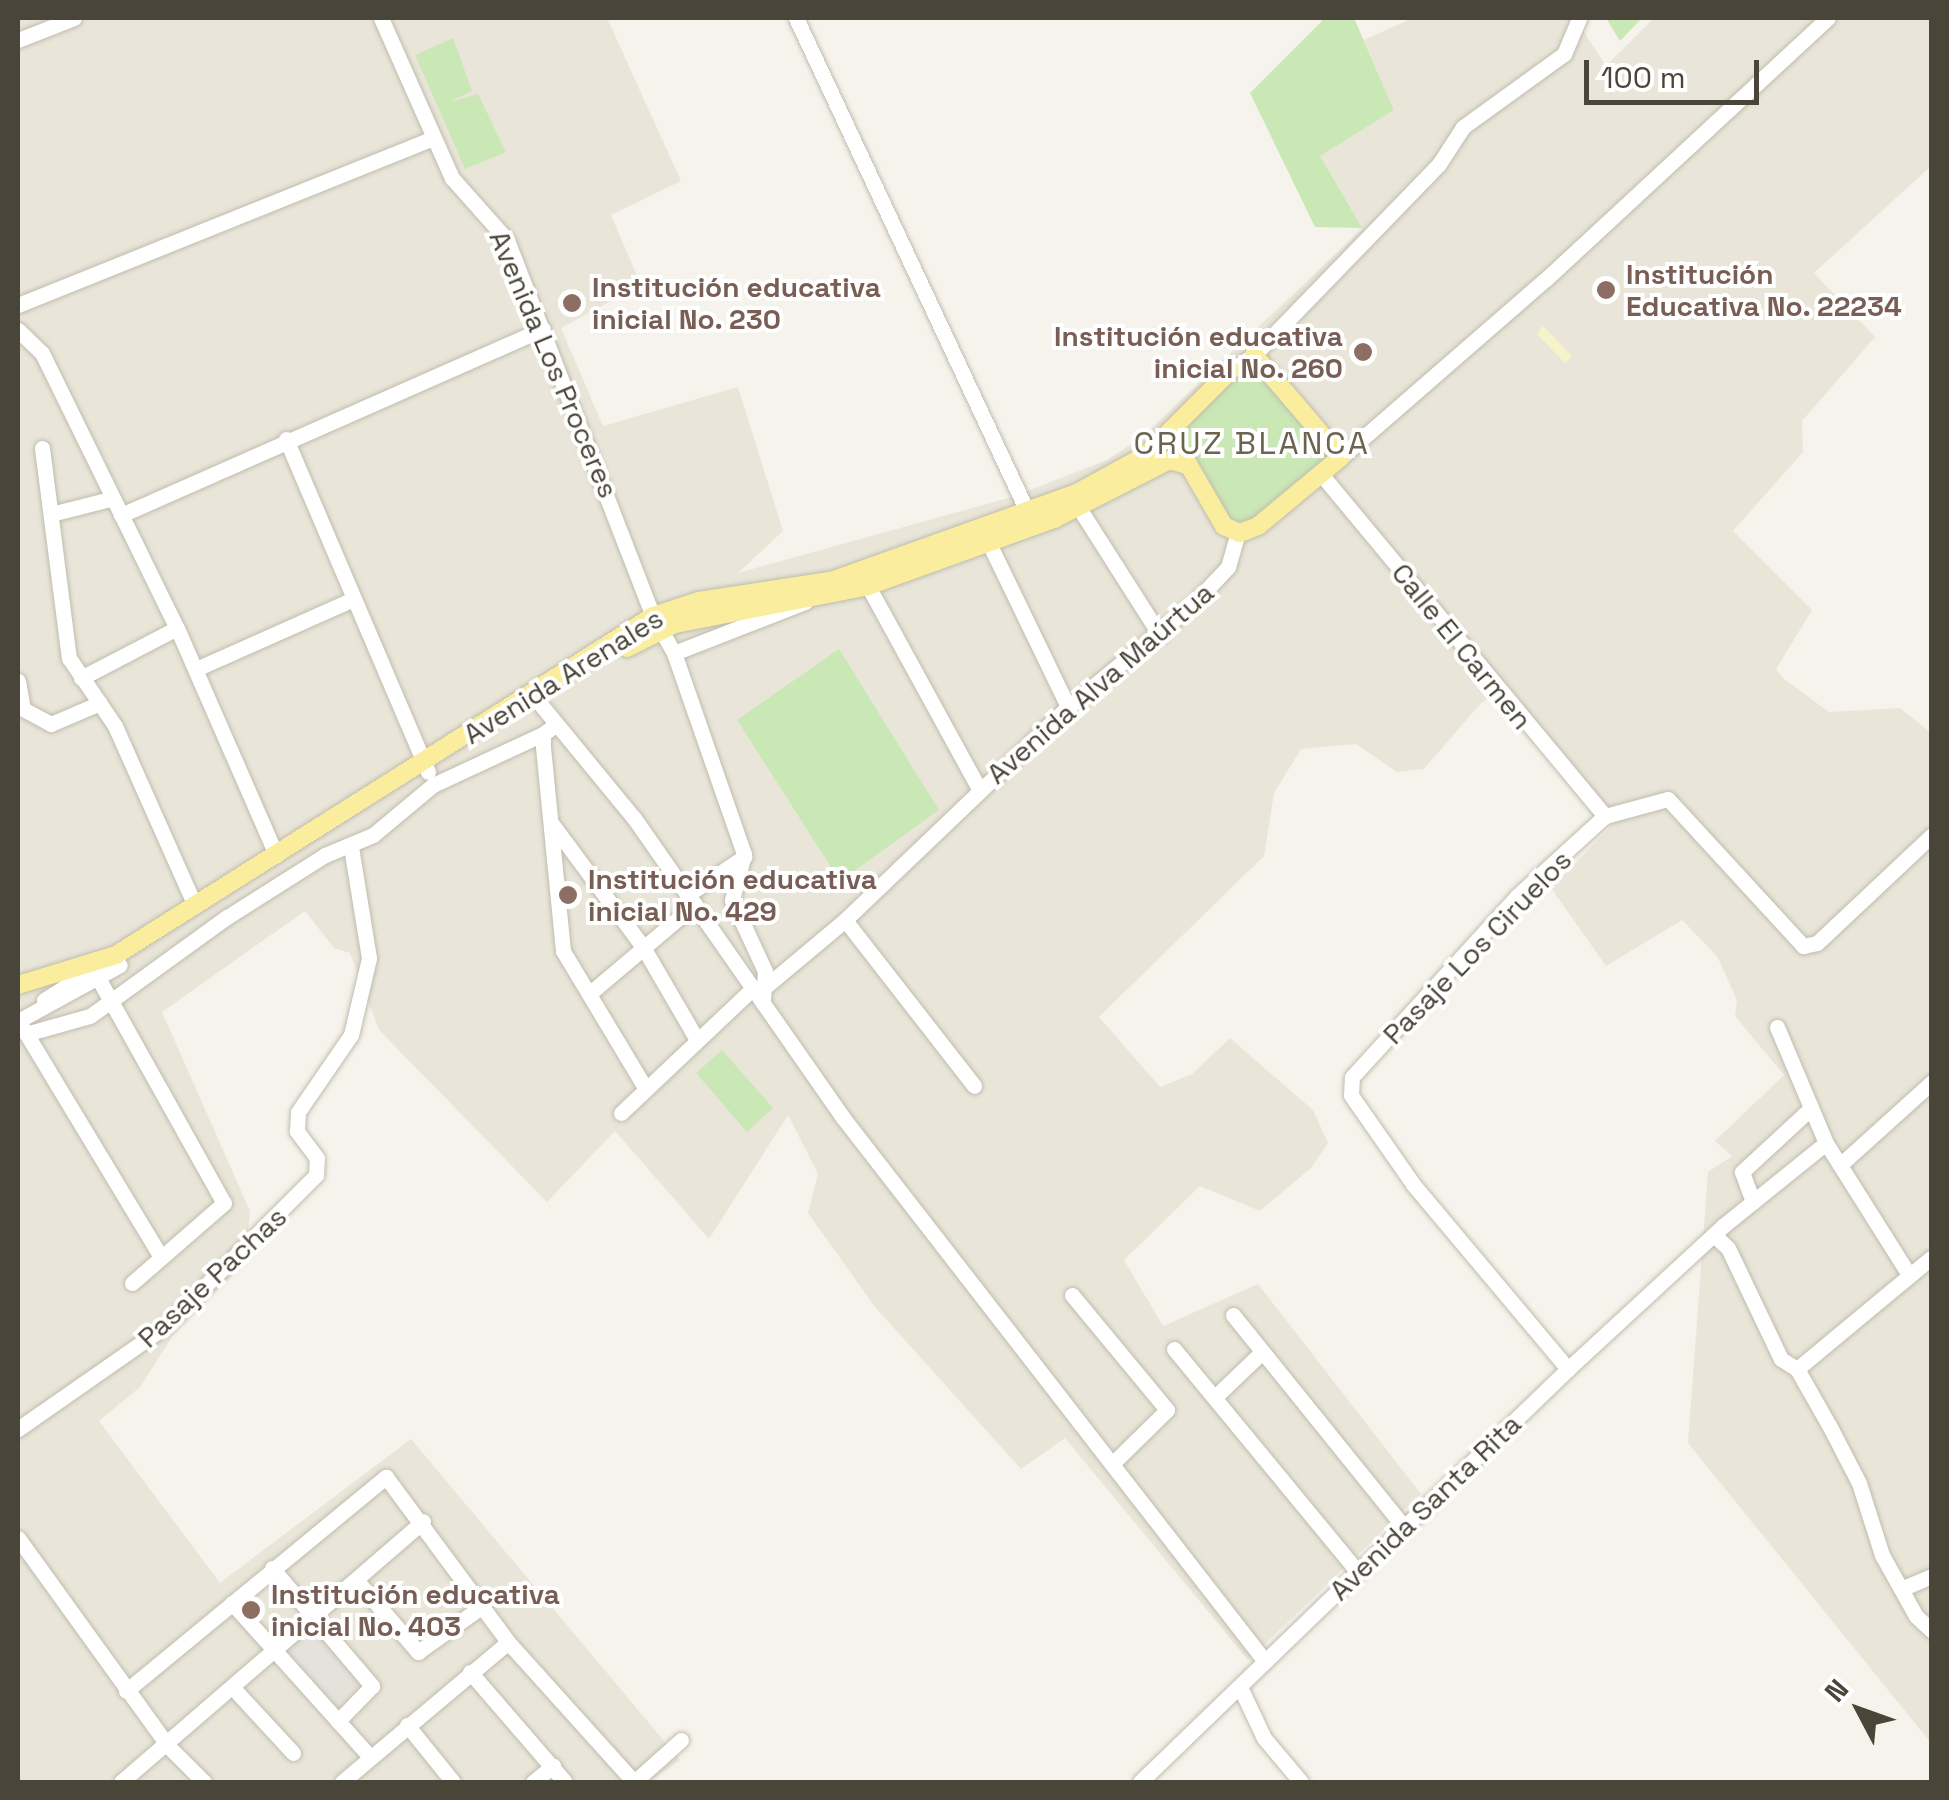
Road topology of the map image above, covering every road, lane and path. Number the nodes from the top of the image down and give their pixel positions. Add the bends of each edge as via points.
1 (74, 18) edge
2 (381, 18) edge
3 (796, 18) edge
4 (1579, 18) edge
5 (1828, 18) edge
6 (18, 40) edge
7 (434, 138) junction
8 (18, 306) edge
9 (543, 329) junction
10 (18, 330) edge
11 (1254, 355) junction
12 (1231, 370) joint
13 (1171, 432) junction
14 (286, 439) junction
15 (42, 448) dead end
16 (1340, 457) junction
17 (1188, 465) junction
18 (1321, 474) junction
19 (110, 499) junction
20 (1079, 508) junction
21 (1027, 511) junction
22 (51, 514) junction
23 (121, 515) junction
24 (1238, 533) junction
25 (985, 536) junction
26 (868, 586) junction
27 (353, 598) junction
28 (806, 602) junction
29 (657, 623) junction
30 (177, 628) junction
31 (1160, 635) junction
32 (674, 653) junction
33 (196, 669) junction
34 (81, 678) junction
35 (18, 681) edge
36 (535, 698) junction
37 (100, 703) junction
38 (1068, 707) junction
39 (20, 710) edge
40 (549, 730) junction
41 (426, 767) junction
42 (979, 789) junction
43 (1605, 816) junction
44 (549, 821) junction
45 (1932, 835) edge
46 (351, 847) junction
47 (276, 854) junction
48 (744, 857) junction
49 (691, 899) junction
50 (195, 906) junction
51 (845, 920) junction
52 (644, 948) junction
53 (116, 961) junction
54 (92, 975) junction
55 (18, 985) edge
56 (760, 993) junction
57 (589, 994) junction
58 (18, 997) edge
59 (113, 1001) junction
60 (20, 1022) edge
61 (1778, 1027) dead end
62 (696, 1038) junction
63 (1932, 1082) edge
64 (644, 1086) junction
65 (974, 1086) dead end
66 (1811, 1108) junction
67 (621, 1113) dead end
68 (1826, 1144) junction
69 (1840, 1164) junction
70 (1753, 1202) junction
71 (1714, 1235) junction
72 (1932, 1257) edge
73 (162, 1258) junction
74 (1908, 1273) junction
75 (132, 1282) dead end
76 (1072, 1295) dead end
77 (1233, 1315) dead end
78 (1174, 1348) dead end
79 (1262, 1352) junction
80 (1568, 1369) junction
81 (1797, 1369) junction
82 (1216, 1396) junction
83 (18, 1429) edge
84 (1113, 1464) junction
85 (423, 1521) junction
86 (1404, 1527) junction
87 (18, 1538) edge
88 (272, 1568) junction
89 (1358, 1572) junction
90 (1932, 1576) edge
91 (357, 1581) junction
92 (1901, 1589) junction
93 (232, 1603) junction
94 (484, 1605) junction
95 (315, 1616) junction
96 (1932, 1631) edge
97 (508, 1642) junction
98 (274, 1651) junction
99 (1264, 1660) junction
100 (470, 1672) junction
101 (1240, 1687) junction
102 (234, 1689) junction
103 (126, 1690) junction
104 (338, 1721) junction
105 (407, 1725) junction
106 (680, 1740) dead end
107 (168, 1746) junction
108 (293, 1753) dead end
109 (370, 1757) junction
110 (553, 1766) junction
111 (121, 1782) edge
112 (204, 1782) edge
113 (342, 1782) edge
114 (453, 1782) edge
115 (533, 1782) edge
116 (564, 1782) edge
117 (634, 1782) edge
118 (1140, 1782) edge
119 (1302, 1782) edge

1 - 6 street
2 - 7 street, Avenida Los Proceres
3 - 21 street
4 - 11 street via 1564,54 1463,127 1439,164
5 - 16 street via 1546,280
7 - 8 street
7 - 9 street, Avenida Los Proceres via 452,178 507,240
9 - 14 street
9 - 29 street, Avenida Los Proceres
10 - 19 street via 42,352
11 - 12 street
11 - 16 main road
12 - 13 main road, Avenida Arenales
13 - 17 main road
13 - 21 main road, Avenida Arenales via 1146,454
14 - 23 street
14 - 27 street
15 - 22 street
16 - 18 main road
17 - 20 main road, Avenida Arenales via 1170,460
17 - 24 main road via 1224,526
18 - 24 main road via 1258,526
18 - 43 street, Calle El Carmen
19 - 22 street
19 - 23 street
20 - 25 main road, Avenida Arenales
20 - 31 street
21 - 25 main road, Avenida Arenales
22 - 34 street via 69,658
23 - 30 street
24 - 31 street, Avenida Alva Maúrtua via 1224,572
25 - 26 main road, Avenida Arenales
25 - 29 main road, Avenida Arenales via 834,580 699,601
25 - 38 street
26 - 28 main road, Avenida Arenales
26 - 42 street
27 - 33 street
27 - 41 street
28 - 29 main road, Avenida Arenales
28 - 32 street
29 - 32 street, Avenida Los Proceres
29 - 36 main road, Avenida Arenales
30 - 33 street
30 - 34 street
31 - 38 street, Avenida Alva Maúrtua
32 - 48 street, Avenida Los Proceres
33 - 47 street
34 - 37 street
35 - 39 street
36 - 40 street
36 - 41 main road, Avenida Arenales
37 - 39 street via 52,724
37 - 50 street
38 - 42 street, Avenida Alva Maúrtua
40 - 44 street
40 - 46 street via 433,785
40 - 49 street
41 - 47 main road, Avenida Arenales
41 - 53 main road
42 - 51 street, Avenida Alva Maúrtua
43 - 45 street, Pasaje Los Ciruelos via 1668,799 1796,944 1809,946
43 - 80 street, Pasaje Los Ciruelos via 1517,896 1348,1084 1413,1184
44 - 52 street
44 - 57 street via 562,951
46 - 59 street via 325,855 228,916
46 - 83 street, Pasaje Pachas via 369,958 350,1035 295,1122 317,1158 316,1175 164,1327
47 - 50 main road, Avenida Arenales
48 - 49 street
48 - 56 street via 732,900 765,971
49 - 52 street
49 - 56 street
50 - 53 main road, Avenida Arenales
51 - 56 street, Avenida Alva Maúrtua
51 - 65 street
52 - 57 street
52 - 62 street
53 - 54 main road
53 - 55 main road, Avenida Arenales
54 - 58 main road
54 - 59 street
54 - 60 street
56 - 62 street, Avenida Alva Maúrtua
56 - 84 street via 844,1119
57 - 64 street
59 - 60 street via 90,1016
59 - 73 street via 224,1203
60 - 73 street
61 - 66 street
62 - 64 street, Avenida Alva Maúrtua
63 - 69 street
64 - 67 street, Avenida Alva Maúrtua
66 - 68 street
66 - 70 street via 1742,1172
68 - 69 street
68 - 70 street, Avenida Santa Rita
69 - 74 street
70 - 71 street, Avenida Santa Rita
71 - 80 street, Avenida Santa Rita
71 - 81 street via 1728,1248 1780,1359
72 - 74 street
73 - 75 street
74 - 81 street
76 - 84 street via 1168,1410
77 - 79 street
78 - 82 street
79 - 82 street
79 - 86 street
80 - 86 street, Avenida Santa Rita
81 - 92 street via 1859,1483
82 - 89 street
84 - 99 street
85 - 88 street via 394,1480 382,1478
85 - 91 street
85 - 94 street
86 - 89 street, Avenida Santa Rita
87 - 103 street
88 - 93 street
88 - 95 street
89 - 99 street, Avenida Santa Rita
90 - 92 street
91 - 94 street via 418,1652
91 - 95 street
92 - 96 street
93 - 98 street
93 - 103 street
94 - 97 street
95 - 98 street
95 - 104 street via 372,1686
97 - 100 street
97 - 117 street
98 - 102 street
98 - 104 street
99 - 101 street, Avenida Santa Rita
100 - 105 street
100 - 110 street
101 - 118 street, Avenida Santa Rita
101 - 119 street via 1264,1738
102 - 107 street
102 - 108 street
103 - 107 street
104 - 109 street
105 - 109 street
105 - 114 street
106 - 117 street
107 - 111 street
107 - 112 street
109 - 113 street
110 - 115 street
110 - 116 street

